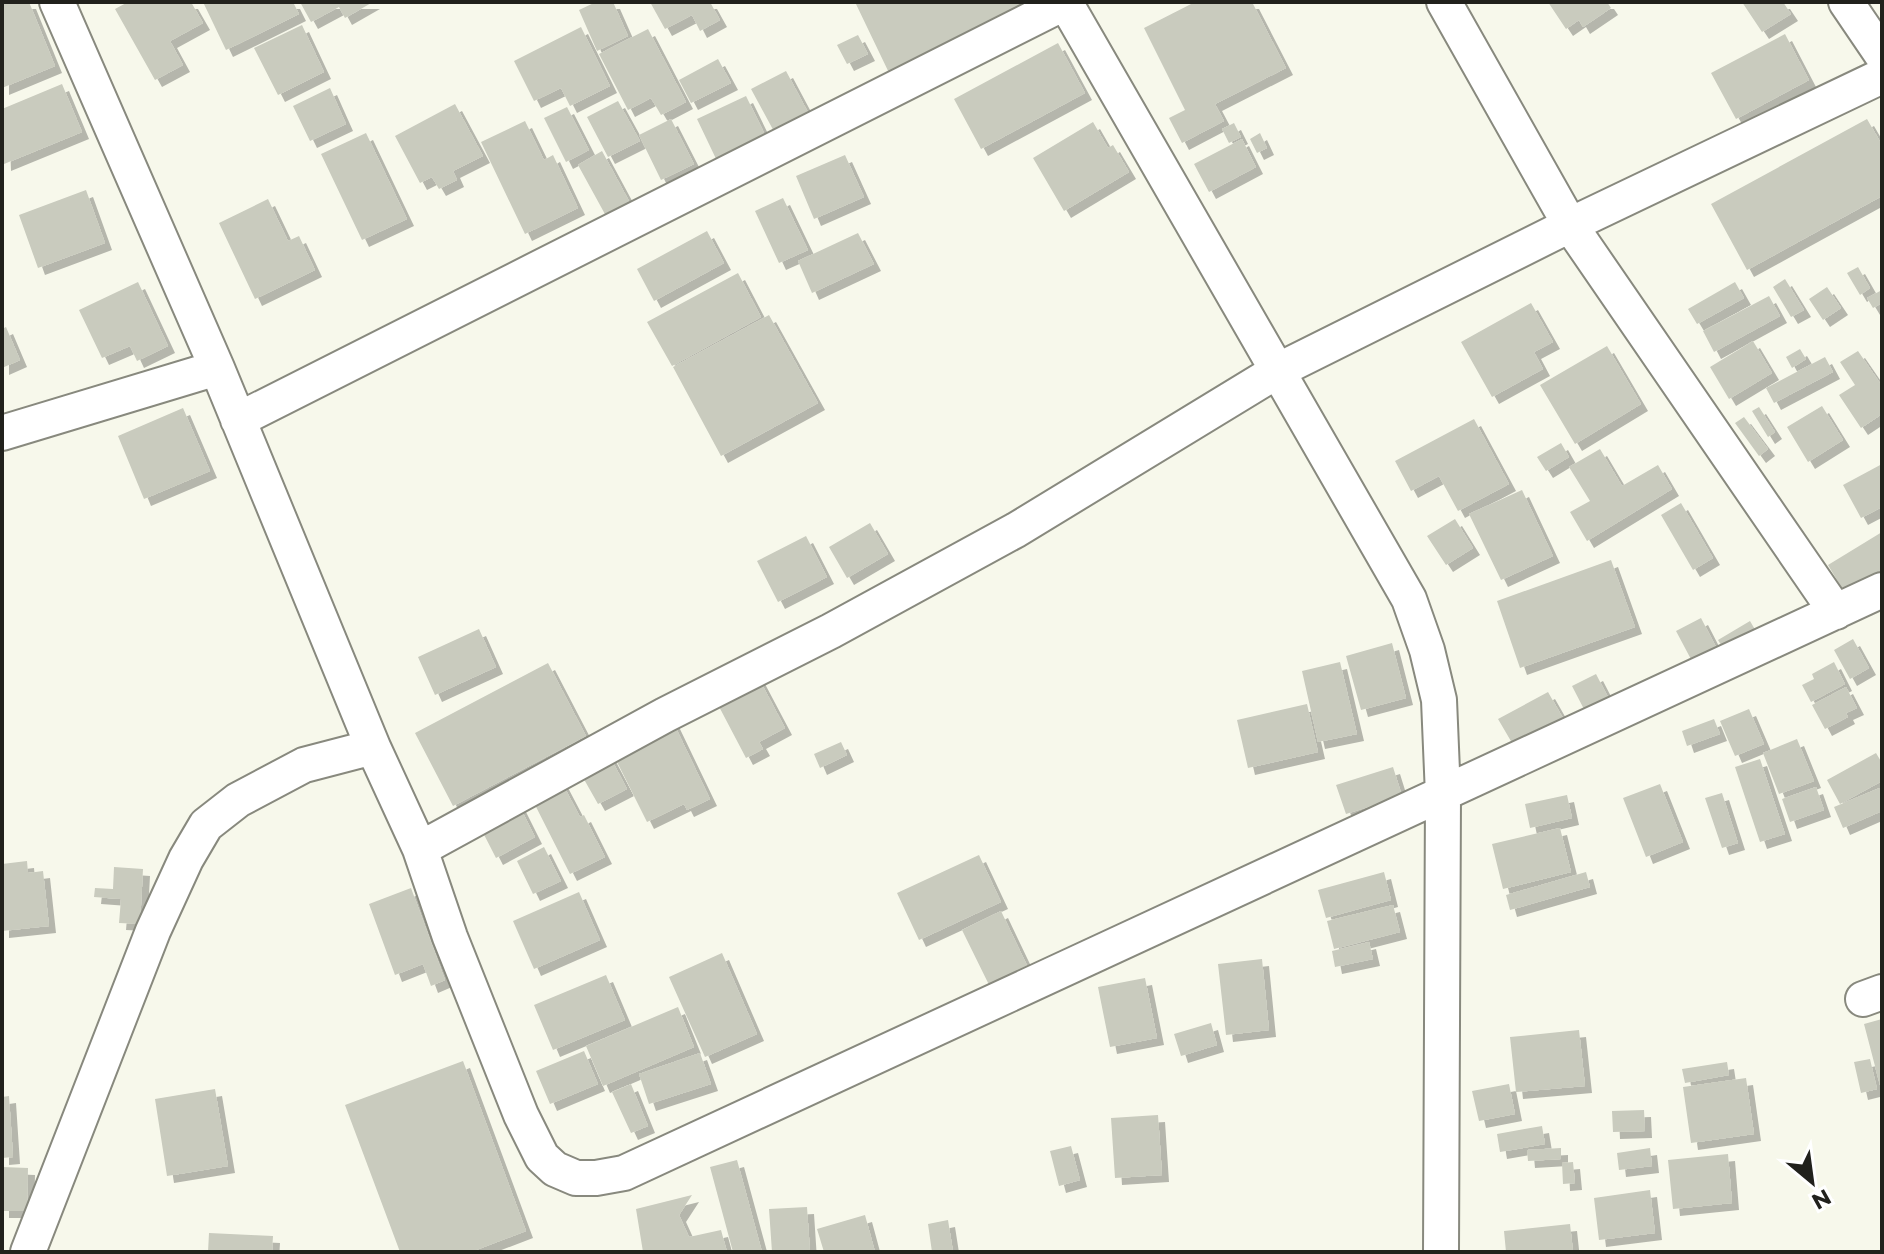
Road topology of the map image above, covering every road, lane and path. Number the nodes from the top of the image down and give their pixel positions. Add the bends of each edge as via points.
1 (57, 2) edge
2 (1065, 2) edge
3 (1444, 2) edge
4 (1846, 2) edge
5 (1882, 55) edge
6 (1882, 76) edge
7 (1570, 225) junction
8 (217, 368) junction
9 (1277, 371) junction
10 (238, 420) junction
11 (2, 433) edge
12 (1882, 590) edge
13 (1836, 612) junction
14 (373, 747) junction
15 (1443, 795) junction
16 (420, 849) junction
17 (28, 1252) edge
18 (1441, 1252) edge

1 - 8 street
2 - 9 street
2 - 10 street
3 - 7 street
4 - 5 street
6 - 7 street
7 - 9 street
7 - 13 street
8 - 10 street
8 - 11 street
9 - 15 street via 1409,599 1439,700
9 - 16 street via 1016,530
10 - 14 street
12 - 13 street
13 - 15 street
14 - 16 street
14 - 17 street via 304,765 238,800 206,825 153,931
15 - 16 street via 624,1173 596,1178 576,1178 542,1157 450,937
15 - 18 street

